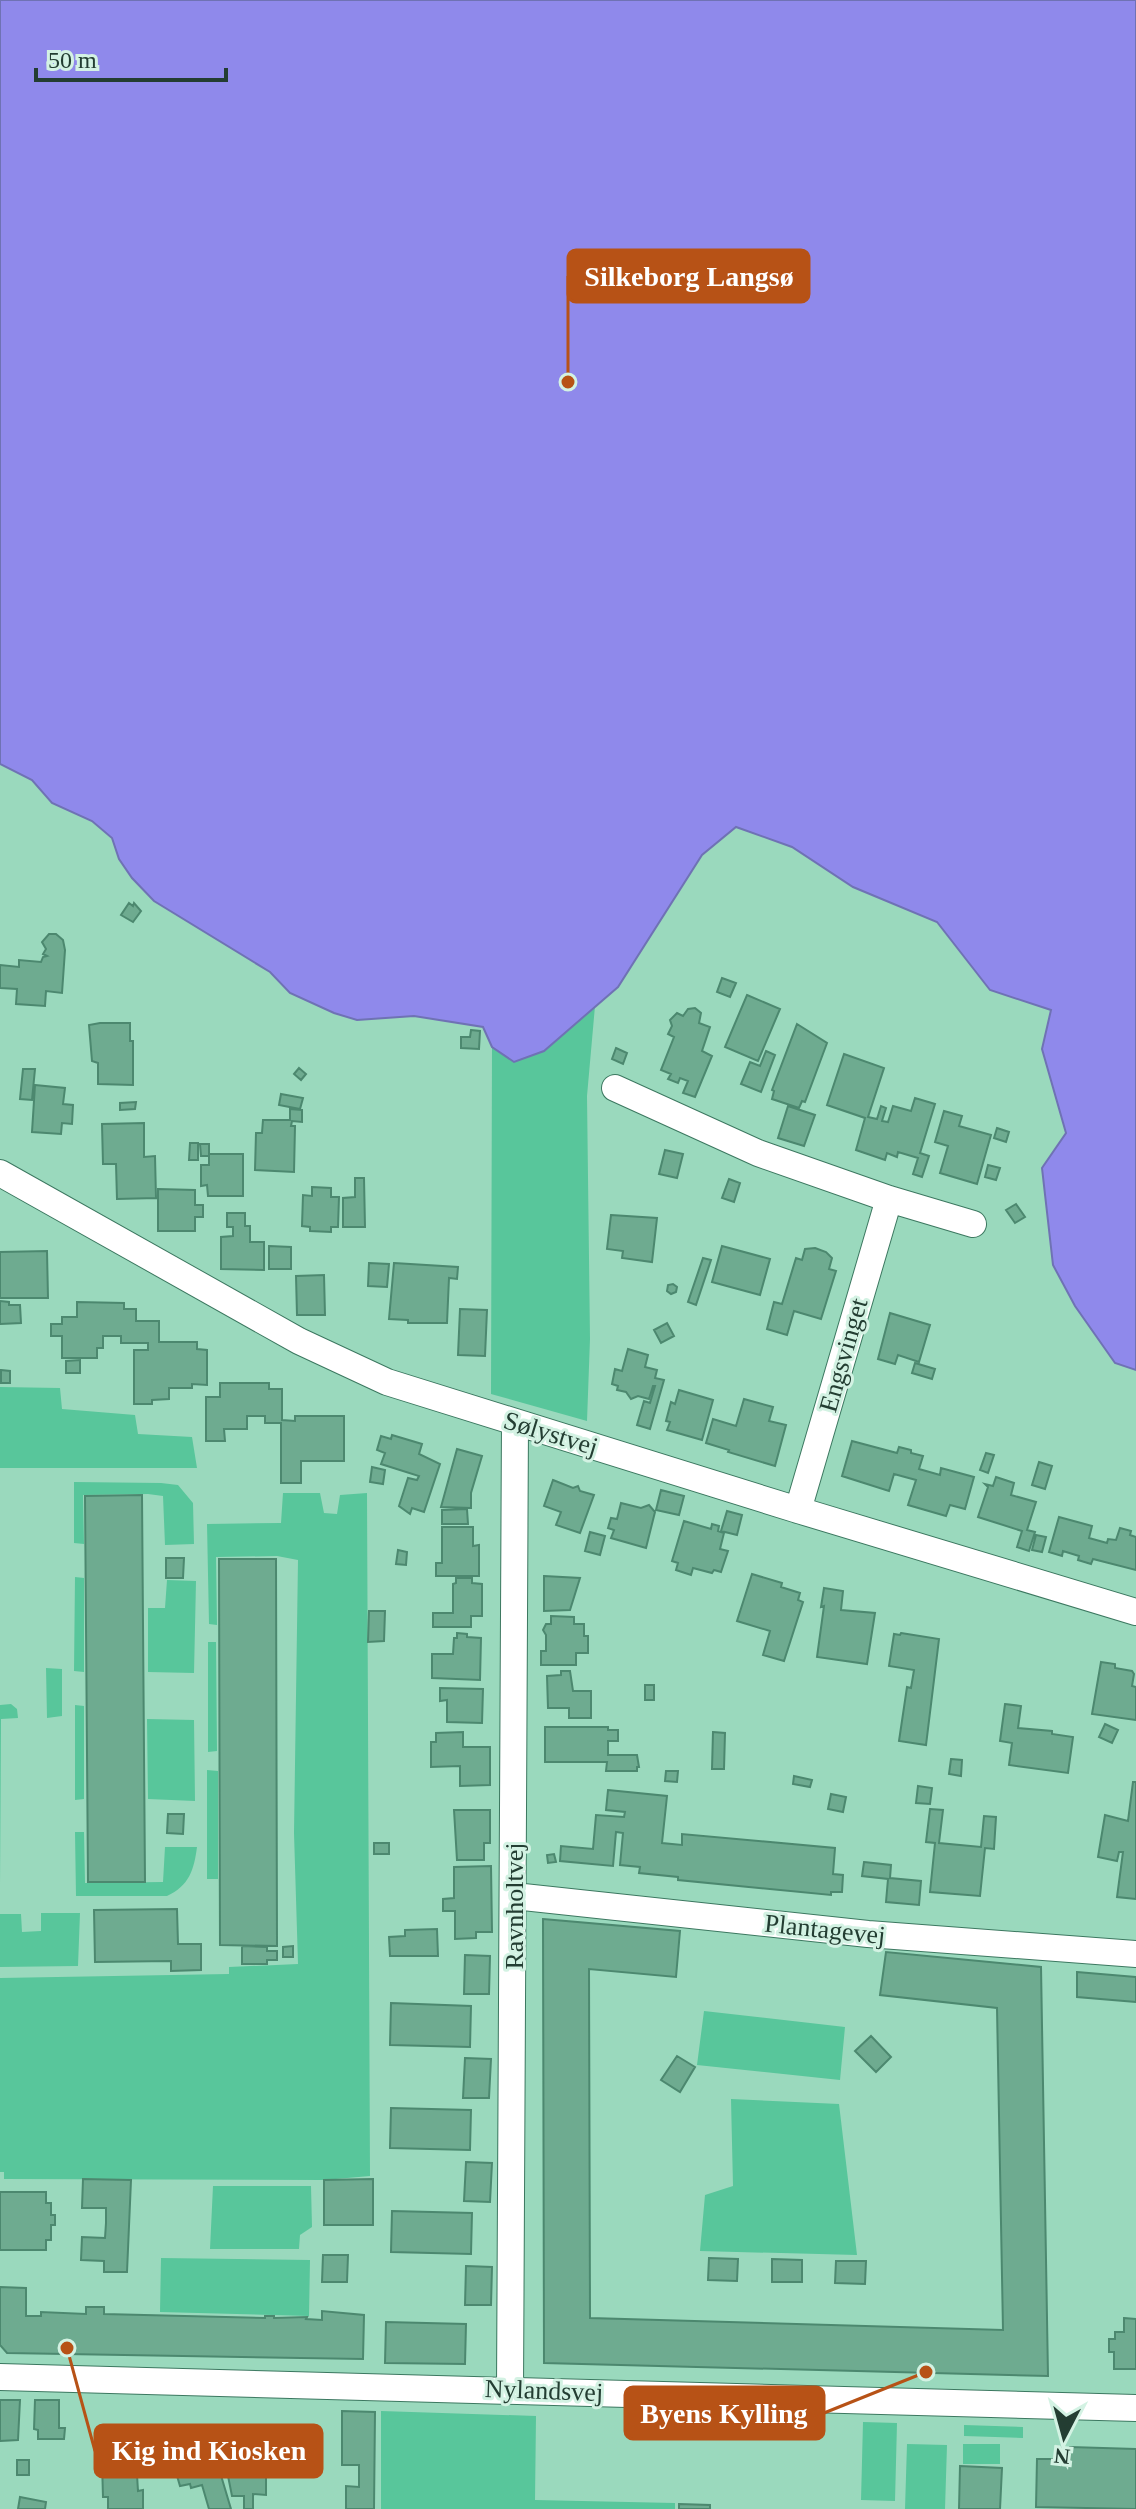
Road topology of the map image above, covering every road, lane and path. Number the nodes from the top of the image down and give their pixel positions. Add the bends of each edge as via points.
1 (615, 1088) dead end
2 (0, 1173) edge
3 (889, 1199) junction
4 (973, 1224) dead end
5 (515, 1422) junction
6 (798, 1510) junction
7 (1136, 1612) edge
8 (514, 1896) junction
9 (1136, 1954) edge
10 (0, 2377) edge
11 (510, 2389) junction
12 (1136, 2408) edge

1 - 3 street via 758,1153
2 - 5 street, Sølystvej via 299,1341 387,1382
3 - 4 street
3 - 6 street, Engsvinget
5 - 6 street, Sølystvej
5 - 8 street, Ravnholtvej
6 - 7 street, Sølystvej
8 - 9 street, Plantagevej via 868,1934
8 - 11 street, Ravnholtvej
10 - 11 street, Nylandsvej
11 - 12 street, Nylandsvej

